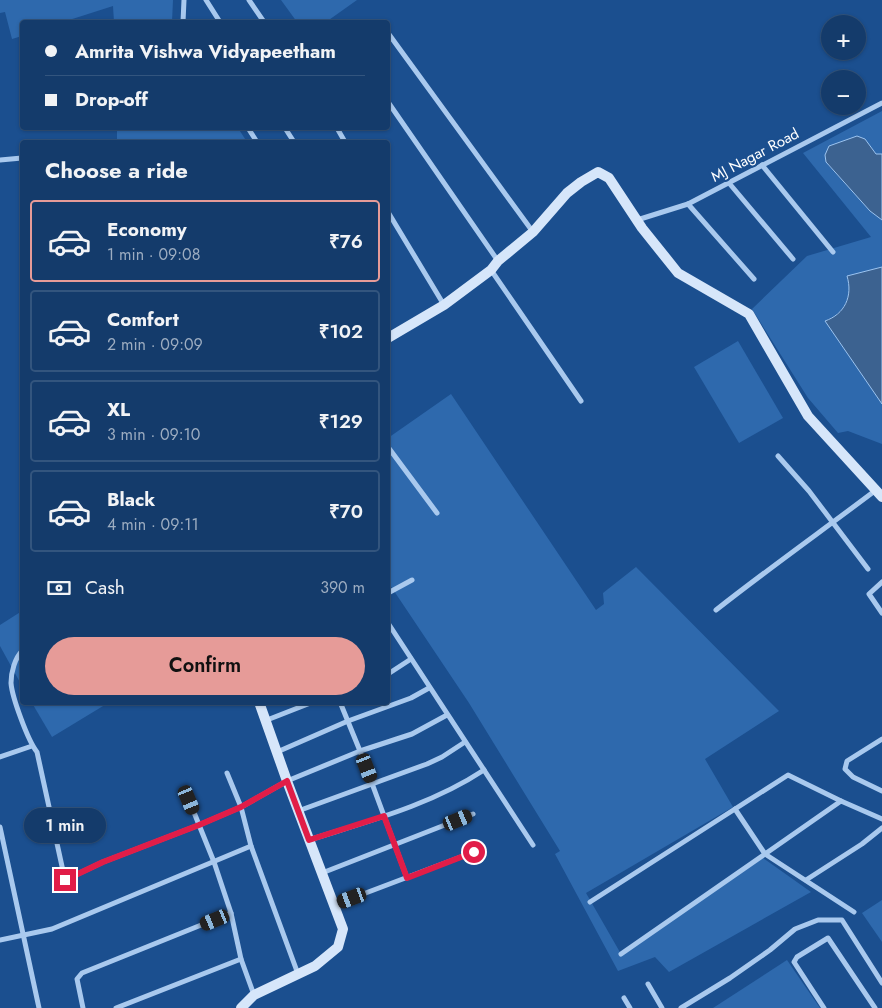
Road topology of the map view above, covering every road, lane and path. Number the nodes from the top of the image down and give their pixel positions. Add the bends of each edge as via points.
1 (184, 0) edge
2 (206, 0) edge
3 (249, 0) edge
4 (183, 20) edge
5 (219, 20) edge
6 (263, 20) edge
7 (390, 36) edge
8 (882, 103) edge
9 (390, 105) edge
10 (20, 158) edge
11 (0, 160) edge
12 (762, 164) junction
13 (730, 183) junction
14 (688, 204) junction
15 (390, 215) edge
16 (636, 220) junction
17 (533, 232) junction
18 (833, 252) dead end
19 (793, 259) dead end
20 (498, 261) junction
21 (491, 270) junction
22 (754, 279) dead end
23 (444, 305) junction
24 (390, 337) edge
25 (581, 401) dead end
26 (390, 450) edge
27 (778, 456) dead end
28 (879, 494) edge
29 (437, 513) dead end
30 (833, 523) junction
31 (868, 569) dead end
32 (412, 580) dead end
33 (882, 582) edge
34 (390, 591) edge
35 (716, 610) dead end
36 (882, 613) edge
37 (390, 631) edge
38 (20, 653) edge
39 (411, 659) junction
40 (390, 673) edge
41 (430, 688) junction
42 (260, 705) edge
43 (305, 705) edge
44 (341, 705) edge
45 (447, 715) junction
46 (266, 720) junction
47 (348, 721) junction
48 (882, 739) edge
49 (465, 742) junction
50 (32, 746) junction
51 (360, 751) junction
52 (277, 752) junction
53 (0, 757) edge
54 (484, 770) junction
55 (228, 774) dead end
56 (287, 781) junction
57 (373, 785) junction
58 (882, 791) edge
59 (189, 800) dead end
60 (841, 801) junction
61 (241, 807) junction
62 (735, 809) junction
63 (298, 811) junction
64 (473, 814) dead end
65 (384, 816) junction
66 (882, 820) edge
67 (199, 825) junction
68 (0, 827) edge
69 (882, 828) edge
70 (309, 840) junction
71 (396, 845) junction
72 (533, 845) dead end
73 (251, 846) junction
74 (474, 852) dead end
75 (765, 854) junction
76 (214, 862) junction
77 (321, 873) junction
78 (407, 878) junction
79 (806, 880) junction
80 (590, 902) dead end
81 (333, 905) junction
82 (854, 912) dead end
83 (231, 913) junction
84 (23, 936) junction
85 (0, 940) edge
86 (621, 954) dead end
87 (241, 959) junction
88 (298, 974) junction
89 (882, 983) edge
90 (648, 984) dead end
91 (254, 995) junction
92 (624, 998) dead end
93 (39, 1008) edge
94 (83, 1008) edge
95 (116, 1008) edge
96 (241, 1008) edge
97 (630, 1008) edge
98 (662, 1008) edge
99 (681, 1008) edge
100 (824, 1008) edge
101 (875, 1008) edge

1 - 4 street
2 - 5 street
3 - 6 street
7 - 17 street
8 - 12 street, MJ Nagar Road
9 - 20 street
10 - 11 street
12 - 13 street, MJ Nagar Road
12 - 18 street
13 - 14 street, MJ Nagar Road
13 - 19 street
14 - 16 street, MJ Nagar Road
14 - 22 street
15 - 23 street
16 - 17 street via 609,178 598,172 567,193
16 - 28 street via 678,273 749,314 808,416
17 - 20 street
20 - 21 street
21 - 23 street
21 - 25 street
23 - 24 street
26 - 29 street
27 - 30 street
28 - 30 street
30 - 31 street
30 - 35 street
32 - 34 street
33 - 36 street via 869,594
37 - 39 street
38 - 50 street via 16,657 11,683
39 - 40 street
39 - 41 street
41 - 45 street
41 - 47 street via 394,706
42 - 46 street
43 - 46 street
44 - 47 street
45 - 49 street
45 - 51 street via 412,734
46 - 52 street
47 - 51 street
47 - 52 street
48 - 58 street via 847,761 845,769
49 - 54 street
49 - 57 street via 434,761
50 - 53 street
50 - 67 street via 37,752 65,880
51 - 56 street
51 - 57 street
52 - 56 street
54 - 65 street via 449,790
54 - 72 street
55 - 61 street
56 - 61 street
56 - 63 street
57 - 63 street
57 - 65 street
59 - 67 street
60 - 62 street via 788,776
60 - 66 street
60 - 75 street
61 - 67 street
61 - 73 street
62 - 75 street
62 - 80 street
63 - 70 street
64 - 71 street
65 - 70 street
65 - 71 street
67 - 76 street
68 - 84 street
69 - 79 street
70 - 77 street
71 - 77 street
71 - 78 street
73 - 76 street
73 - 88 street
74 - 78 street
75 - 79 street
75 - 86 street
76 - 83 street
76 - 84 street via 52,929
77 - 81 street
78 - 81 street
79 - 82 street
81 - 88 street via 343,929 338,947 316,966
83 - 87 street
83 - 94 street via 82,973 77,979
84 - 85 street
84 - 93 street
87 - 91 street
87 - 95 street
88 - 91 street
89 - 99 street via 842,920 818,920 795,929 762,956
90 - 98 street
91 - 96 street
92 - 97 street
100 - 101 street via 794,962 828,938

